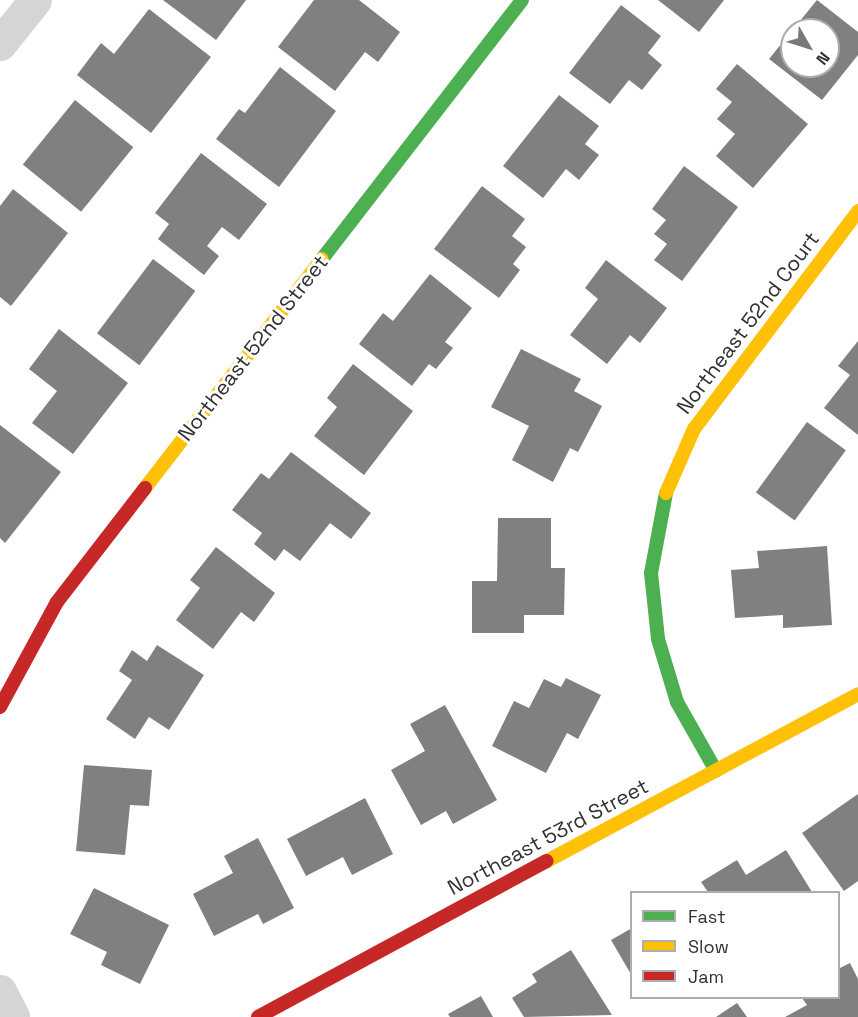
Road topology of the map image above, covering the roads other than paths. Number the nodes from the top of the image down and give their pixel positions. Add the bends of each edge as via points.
1 (35, 0) edge
2 (522, 0) edge
3 (0, 44) edge
4 (858, 211) edge
5 (858, 693) edge
6 (0, 707) edge
7 (716, 771) junction
8 (0, 991) edge
9 (13, 1017) edge
10 (258, 1017) edge

1 - 3 street
2 - 6 street, Northeast 52nd Street via 57,602
4 - 7 street, Northeast 52nd Court via 694,429 662,501 651,573 658,639 677,702
5 - 7 street, Northeast 53rd Street
7 - 10 street, Northeast 53rd Street
8 - 9 street

